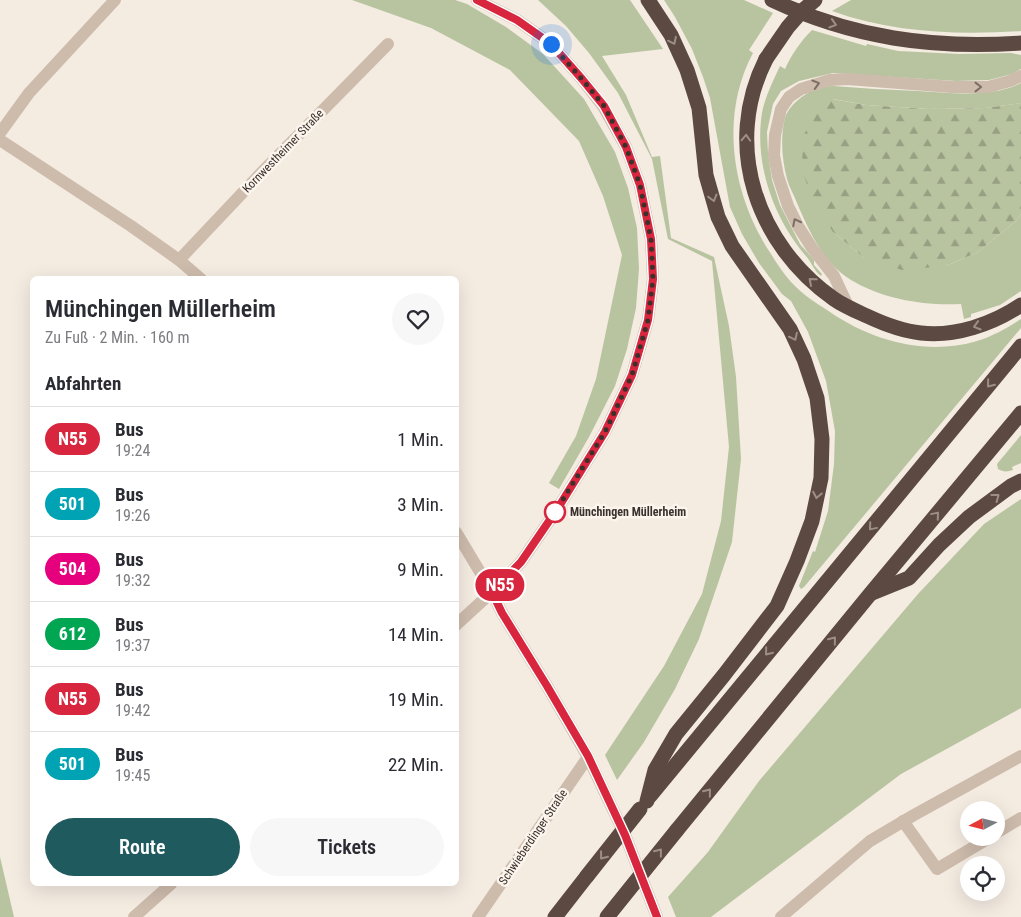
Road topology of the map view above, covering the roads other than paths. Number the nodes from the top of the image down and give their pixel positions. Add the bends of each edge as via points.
1 (115, 0) edge
2 (477, 0) edge
3 (648, 0) edge
4 (772, 0) edge
5 (815, 0) edge
6 (1021, 43) edge
7 (388, 44) dead end
8 (1021, 76) edge
9 (0, 132) edge
10 (0, 140) edge
11 (179, 260) junction
12 (198, 276) edge
13 (1021, 305) edge
14 (849, 308) junction
15 (1021, 346) edge
16 (1021, 413) edge
17 (1021, 481) edge
18 (459, 537) edge
19 (492, 592) junction
20 (871, 593) junction
21 (459, 622) edge
22 (588, 756) junction
23 (1021, 756) edge
24 (651, 791) junction
25 (1021, 818) edge
26 (903, 821) junction
27 (1005, 828) edge
28 (976, 846) edge
29 (169, 886) edge
30 (134, 917) edge
31 (478, 917) edge
32 (555, 917) edge
33 (607, 917) edge
34 (657, 917) edge
35 (781, 917) edge

1 - 9 street via 30,93
2 - 19 street via 517,20 551,44 604,106 626,147 640,185 651,239 653,279 648,320 632,375 605,432 521,562
3 -> 24 highway via 671,35 687,70 698,108 706,175 718,217 732,246 790,329 801,351 817,398 822,439 821,478 812,521 777,606 676,734 655,770
4 -> 6 highway via 829,23 889,38 952,44
14 -> 5 highway, bridge via 819,288 782,249 758,201 746,146 752,96 761,69 788,27
7 - 11 street, Kornwestheimer Straße
14 -> 8 street via 834,276 798,226 778,176 775,135 781,109 789,97 800,89 830,80 988,87
10 - 11 street
11 - 12 street
13 -> 14 highway via 984,324 940,334 888,326
15 -> 24 highway
20 -> 16 highway
20 -> 17 highway via 910,578 969,517
18 - 19 street
19 - 21 street
19 - 22 street
33 -> 20 highway, bridge
22 - 31 street, Schwieberdinger Straße
22 - 34 street via 625,835
23 - 26 street
24 -> 32 highway, bridge
25 - 27 street
26 - 28 street via 938,869
26 - 35 street via 870,841
29 - 30 street

